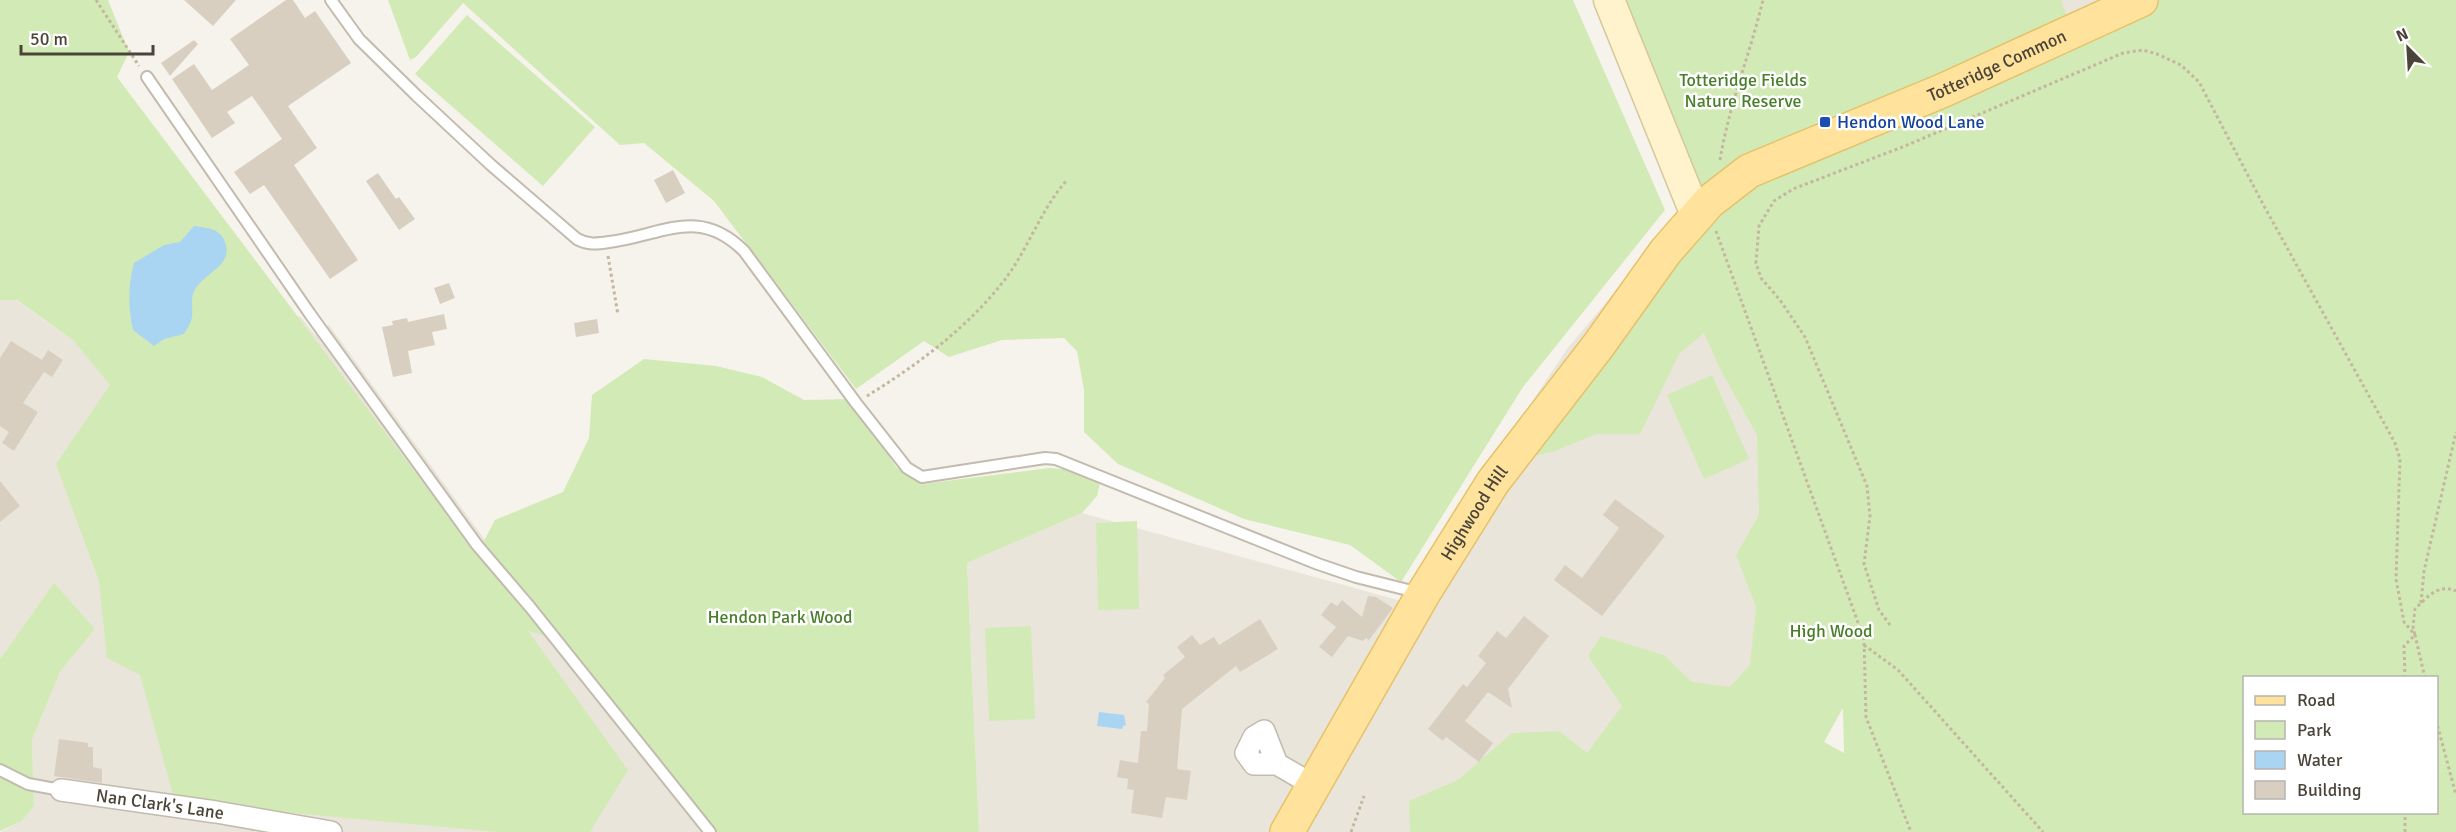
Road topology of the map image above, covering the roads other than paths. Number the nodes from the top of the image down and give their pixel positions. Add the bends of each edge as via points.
1 (331, 0) edge
2 (1609, 0) edge
3 (2141, 0) edge
4 (147, 77) road end
5 (1696, 215) junction
6 (1423, 594) junction
7 (1277, 764) dead end
8 (0, 770) edge
9 (1315, 786) junction
10 (61, 790) joint
11 (331, 832) edge
12 (710, 832) edge
13 (1287, 832) edge

1 - 6 lane via 359,39 490,165 577,239 586,244 606,243 680,225 698,226 735,241 856,403 908,468 922,477 1056,459 1327,567
2 - 5 main road
3 - 5 main road, Totteridge Common via 1944,90 1749,171
4 - 12 lane via 310,314 477,545
5 - 6 main road, Highwood Hill via 1493,482
6 - 9 main road, Highwood Hill
7 - 9 street
8 - 10 lane via 28,784
9 - 13 main road, Highwood Hill
10 - 11 street, Nan Clark's Lane

